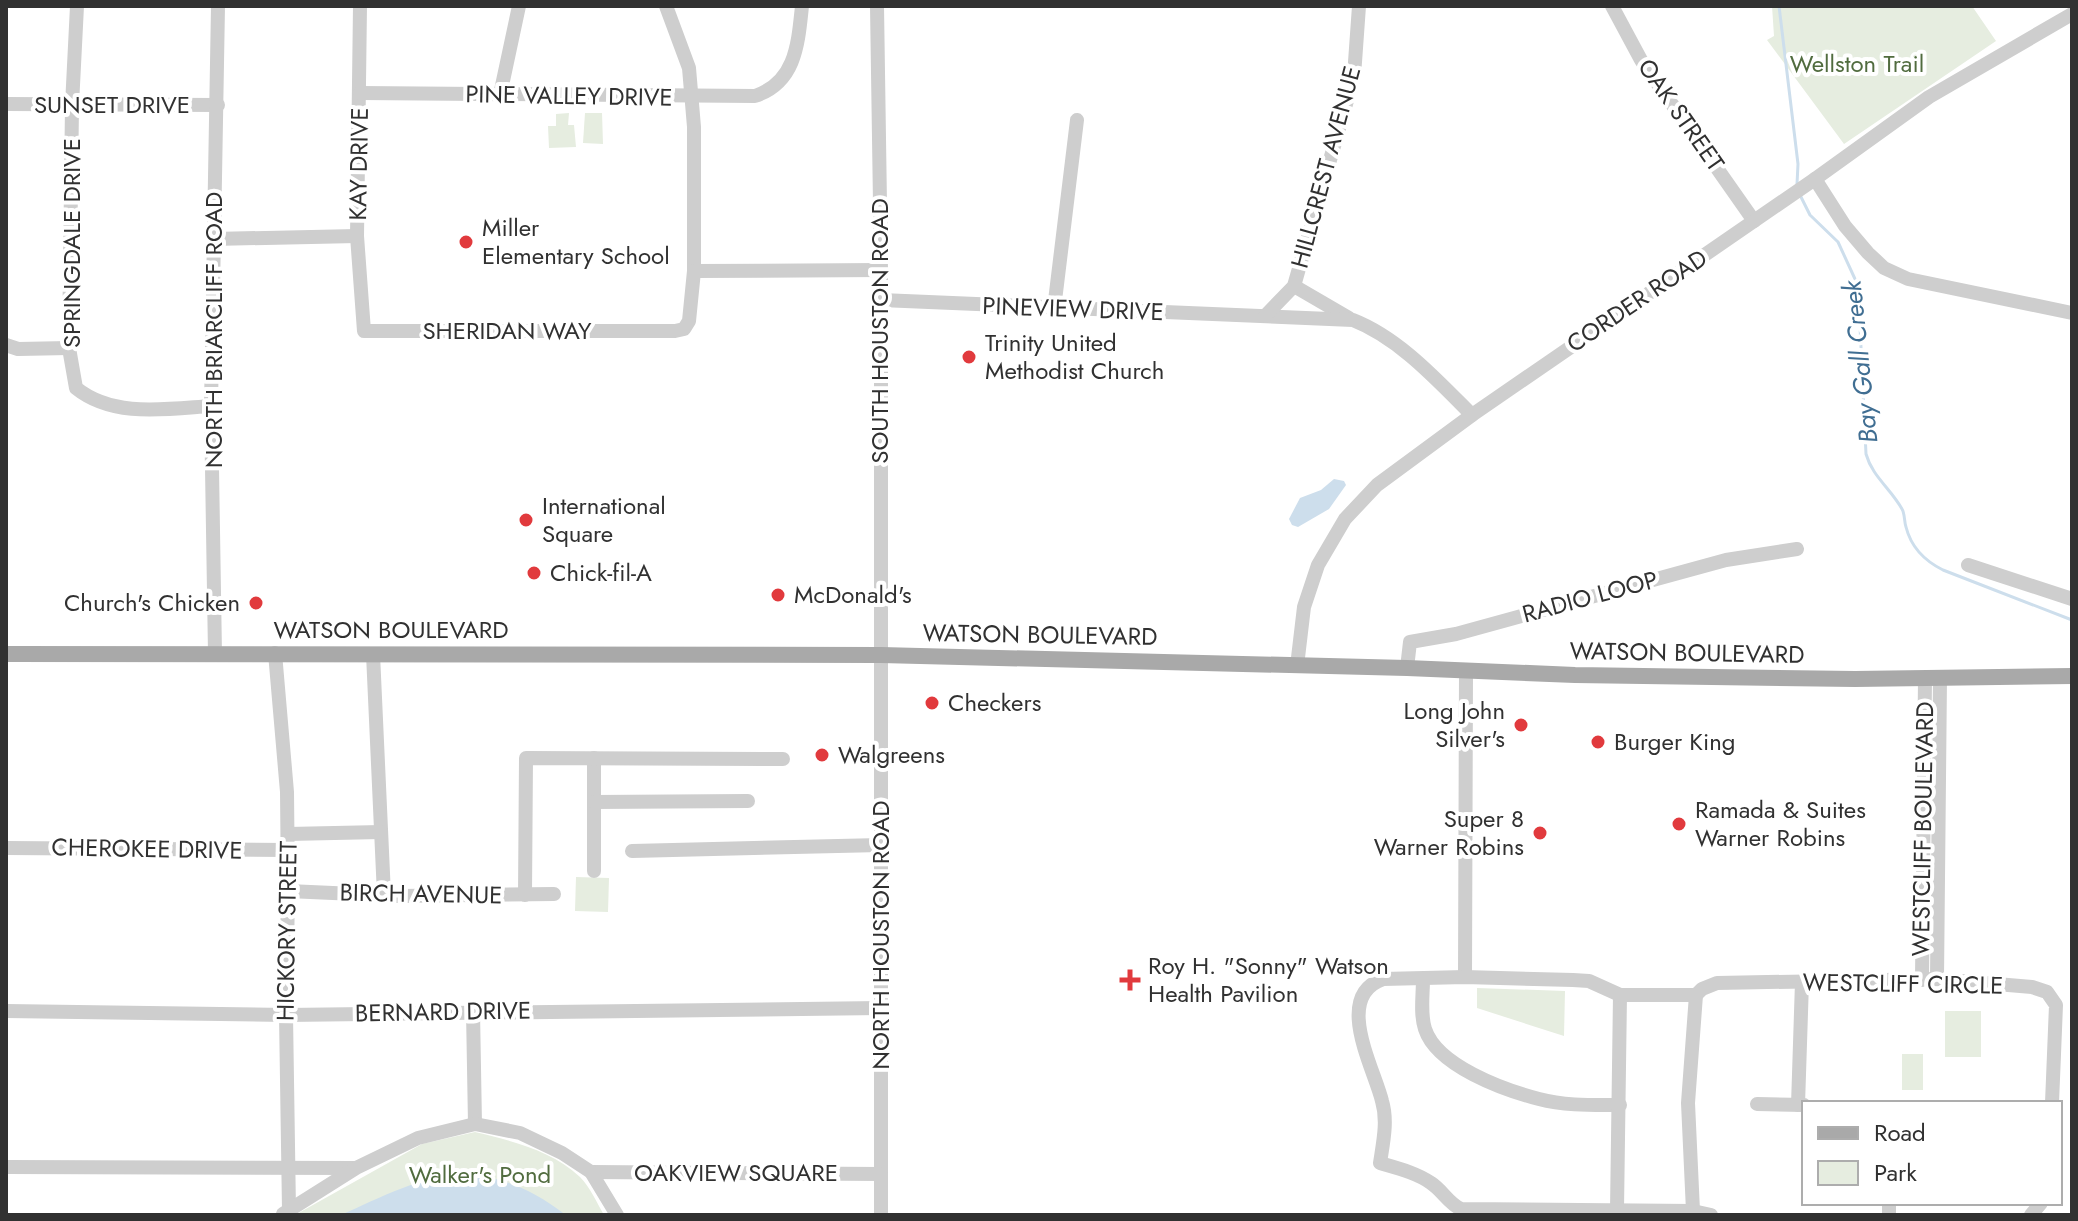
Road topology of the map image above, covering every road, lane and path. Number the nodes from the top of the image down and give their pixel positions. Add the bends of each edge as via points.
1 (77, 6) edge
2 (218, 6) edge
3 (360, 6) edge
4 (519, 6) edge
5 (666, 6) edge
6 (802, 6) edge
7 (877, 6) edge
8 (1359, 6) edge
9 (1612, 6) edge
10 (2072, 14) edge
11 (360, 93) junction
12 (500, 95) junction
13 (692, 97) junction
14 (6, 104) edge
15 (72, 105) junction
16 (218, 105) junction
17 (1077, 120) dead end
18 (1815, 179) junction
19 (1754, 221) junction
20 (357, 236) junction
21 (213, 239) junction
22 (881, 270) junction
23 (694, 271) junction
24 (1294, 286) junction
25 (881, 300) junction
26 (1054, 309) junction
27 (2072, 313) edge
28 (1265, 316) junction
29 (1353, 320) junction
30 (6, 345) edge
31 (69, 348) junction
32 (211, 406) junction
33 (1472, 415) junction
34 (1797, 549) dead end
35 (1968, 565) dead end
36 (2072, 599) edge
37 (275, 653) junction
38 (6, 654) edge
39 (215, 654) junction
40 (373, 654) junction
41 (881, 655) junction
42 (1297, 666) junction
43 (1407, 668) junction
44 (1466, 671) junction
45 (2072, 676) edge
46 (1932, 678) junction
47 (594, 758) junction
48 (783, 759) dead end
49 (748, 801) dead end
50 (594, 802) junction
51 (381, 832) junction
52 (288, 834) junction
53 (881, 845) junction
54 (6, 848) edge
55 (287, 850) junction
56 (632, 851) dead end
57 (594, 871) dead end
58 (288, 891) junction
59 (554, 894) dead end
60 (384, 895) junction
61 (525, 895) junction
62 (1465, 977) junction
63 (1423, 979) junction
64 (1937, 979) junction
65 (1922, 980) junction
66 (1802, 982) junction
67 (1620, 995) junction
68 (1696, 995) junction
69 (881, 1008) junction
70 (6, 1011) edge
71 (473, 1011) junction
72 (286, 1015) junction
73 (2052, 1101) edge
74 (1757, 1104) dead end
75 (1620, 1105) junction
76 (1801, 1105) edge
77 (475, 1124) junction
78 (6, 1167) edge
79 (288, 1167) junction
80 (356, 1168) junction
81 (591, 1172) junction
82 (881, 1174) junction
83 (1617, 1210) junction
84 (1693, 1211) junction
85 (285, 1212) edge
86 (1475, 1212) edge
87 (617, 1215) edge
88 (881, 1215) edge
89 (1711, 1215) edge

1 - 15 street, SPRINGDALE DRIVE
2 - 16 street, NORTH BRIARCLIFF ROAD
3 - 11 street
4 - 12 street
5 - 13 street, SHERIDAN WAY via 689,68
6 - 13 street, PINE VALLEY DRIVE via 798,38 781,83 755,96
7 - 22 street, SOUTH HOUSTON ROAD
8 - 24 street, HILLCREST AVENUE via 1354,76
9 - 19 street, OAK STREET via 1641,60
10 - 18 street, CORDER ROAD via 1929,97
11 - 12 street, PINE VALLEY DRIVE
11 - 20 street, KAY DRIVE
12 - 13 street, PINE VALLEY DRIVE
13 - 23 street, SHERIDAN WAY
14 - 15 street, SUNSET DRIVE
15 - 16 street, SUNSET DRIVE
15 - 31 street, SPRINGDALE DRIVE
16 - 21 street, NORTH BRIARCLIFF ROAD
17 - 26 street
18 - 19 street, CORDER ROAD
18 - 27 street via 1845,226 1884,268 1908,279
19 - 33 street, CORDER ROAD
20 - 21 street
20 - 23 street, SHERIDAN WAY via 364,331 675,331 689,321
21 - 32 street, NORTH BRIARCLIFF ROAD
22 - 23 street
22 - 25 street, SOUTH HOUSTON ROAD
24 - 28 street, HILLCREST AVENUE
24 - 29 street
25 - 26 street, PINEVIEW DRIVE
25 - 41 street, SOUTH HOUSTON ROAD
26 - 28 street, PINEVIEW DRIVE
28 - 29 street, PINEVIEW DRIVE
29 - 33 street via 1405,352
30 - 31 street
31 - 32 street, SPRINGDALE DRIVE via 76,388 90,399 140,410
32 - 39 street, NORTH BRIARCLIFF ROAD
33 - 42 street, CORDER ROAD via 1377,485 1345,519 1309,590
34 - 43 street, RADIO LOOP via 1726,560 1410,642
35 - 36 street
37 - 39 main road, WATSON BOULEVARD
37 - 40 main road, WATSON BOULEVARD
37 - 52 street, HICKORY STREET
38 - 39 main road, WATSON BOULEVARD
40 - 41 main road, WATSON BOULEVARD
40 - 51 street
41 - 42 main road, WATSON BOULEVARD
41 - 53 street, NORTH HOUSTON ROAD
42 - 43 main road, WATSON BOULEVARD
43 - 44 main road, WATSON BOULEVARD
44 - 46 main road, WATSON BOULEVARD
44 - 62 street
45 - 46 main road, WATSON BOULEVARD
46 - 64 street, WESTCLIFF BOULEVARD
46 - 65 street, WESTCLIFF BOULEVARD
47 - 48 street
47 - 50 street
47 - 61 street via 526,758
49 - 50 street
50 - 57 street
51 - 52 street
51 - 60 street
52 - 55 street, HICKORY STREET
53 - 56 street
53 - 69 street, NORTH HOUSTON ROAD
54 - 55 street, CHEROKEE DRIVE
55 - 58 street, HICKORY STREET
58 - 60 street, BIRCH AVENUE
58 - 72 street, HICKORY STREET
59 - 61 street, BIRCH AVENUE
60 - 61 street, BIRCH AVENUE
62 - 63 street
62 - 67 street via 1589,981
63 - 75 street via 1425,1028 1432,1042 1459,1066 1539,1099
63 - 86 street via 1371,983 1362,1001 1360,1040 1385,1119 1380,1163 1430,1182 1454,1206
64 - 65 street, WESTCLIFF CIRCLE
64 - 73 street, WESTCLIFF CIRCLE via 2032,987 2052,997
65 - 66 street, WESTCLIFF CIRCLE
66 - 68 street, WESTCLIFF CIRCLE via 1711,984
66 - 76 street
67 - 68 street, WESTCLIFF CIRCLE
67 - 75 street
68 - 84 street via 1688,1103
69 - 71 street, BERNARD DRIVE
69 - 82 street, NORTH HOUSTON ROAD
70 - 72 street, BERNARD DRIVE
71 - 72 street, BERNARD DRIVE
71 - 77 street
72 - 79 street, HICKORY STREET
74 - 76 street
75 - 83 street
77 - 80 street via 418,1138
77 - 81 street via 520,1133
78 - 79 street
79 - 80 street
79 - 85 street, HICKORY STREET
80 - 85 street
81 - 82 street, OAKVIEW SQUARE
81 - 87 street
82 - 88 street, NORTH HOUSTON ROAD
83 - 84 street
83 - 86 street
84 - 89 street

